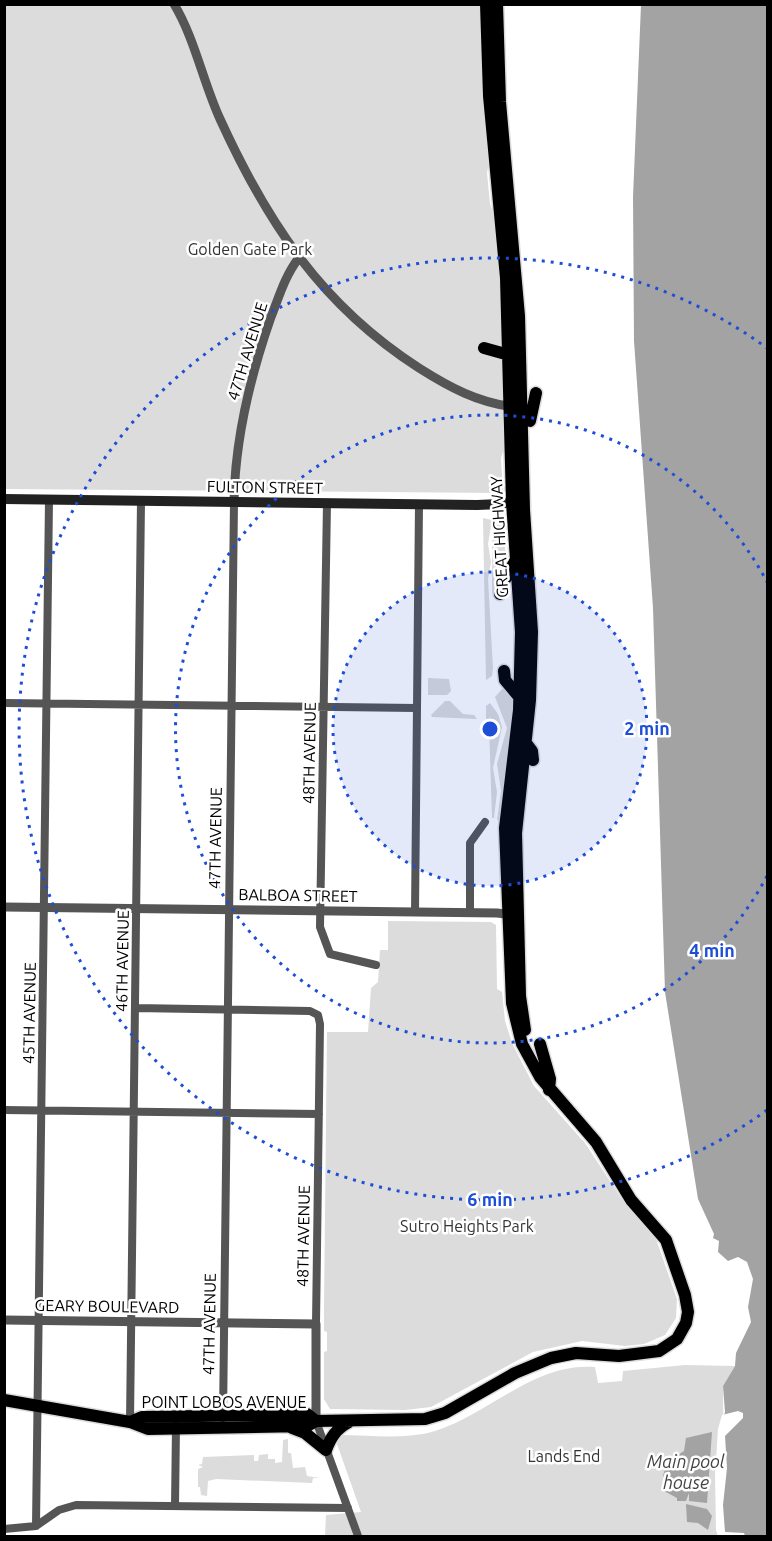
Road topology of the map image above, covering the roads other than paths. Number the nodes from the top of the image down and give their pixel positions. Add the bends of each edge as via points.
1 (174, 4) edge
2 (486, 4) edge
3 (497, 4) edge
4 (488, 66) junction
5 (503, 103) junction
6 (493, 137) junction
7 (496, 210) junction
8 (512, 226) junction
9 (298, 259) junction
10 (520, 337) junction
11 (483, 348) dead end
12 (509, 355) junction
13 (536, 393) dead end
14 (517, 407) junction
15 (525, 455) junction
16 (525, 498) junction
17 (4, 499) edge
18 (48, 500) junction
19 (141, 501) junction
20 (234, 502) junction
21 (512, 502) junction
22 (327, 503) junction
23 (419, 504) junction
24 (515, 560) junction
25 (500, 594) dead end
26 (504, 671) dead end
27 (520, 698) junction
28 (4, 703) edge
29 (46, 703) junction
30 (139, 705) junction
31 (231, 706) junction
32 (324, 707) junction
33 (416, 708) junction
34 (526, 743) junction
35 (533, 760) dead end
36 (485, 822) dead end
37 (4, 907) edge
38 (44, 907) junction
39 (136, 908) junction
40 (229, 909) junction
41 (322, 910) junction
42 (415, 912) junction
43 (470, 912) junction
44 (513, 915) junction
45 (376, 965) dead end
46 (135, 1008) junction
47 (228, 1010) junction
48 (540, 1044) dead end
49 (549, 1090) junction
50 (4, 1110) edge
51 (41, 1111) junction
52 (134, 1112) junction
53 (226, 1113) junction
54 (319, 1114) junction
55 (4, 1320) edge
56 (38, 1320) junction
57 (131, 1322) junction
58 (224, 1323) junction
59 (316, 1324) junction
60 (4, 1400) edge
61 (37, 1406) junction
62 (316, 1421) junction
63 (130, 1422) junction
64 (223, 1422) junction
65 (350, 1422) junction
66 (176, 1423) junction
67 (286, 1426) junction
68 (326, 1450) junction
69 (175, 1506) junction
70 (348, 1508) junction
71 (36, 1526) junction
72 (4, 1529) edge
73 (358, 1536) edge

1 - 9 street via 229,139 261,201
2 - 4 main road, GREAT HIGHWAY
3 - 5 main road
4 - 5 main road via 493,96
4 - 6 main road, GREAT HIGHWAY
5 - 6 main road via 495,108
5 - 8 main road, GREAT HIGHWAY via 508,129 504,145
6 - 7 main road, GREAT HIGHWAY
7 - 8 main road
7 - 12 main road, GREAT HIGHWAY
8 - 10 main road, GREAT HIGHWAY
9 - 14 street via 347,313 409,361 467,396
9 - 20 street, 47TH AVENUE via 276,304 253,373 238,448
10 - 12 main road
10 - 14 main road, GREAT HIGHWAY
11 - 12 main road
12 - 14 main road, GREAT HIGHWAY
13 - 15 main road
14 - 15 main road, GREAT HIGHWAY
14 - 21 main road, GREAT HIGHWAY
15 - 16 main road, GREAT HIGHWAY
16 - 21 main road, FULTON STREET
16 - 34 main road, GREAT HIGHWAY via 532,646
17 - 18 main road, FULTON STREET
18 - 19 main road, FULTON STREET
18 - 29 street, 45TH AVENUE
19 - 20 main road, FULTON STREET
19 - 30 street, 46TH AVENUE
20 - 22 main road, FULTON STREET
20 - 31 street, 47TH AVENUE
21 - 23 main road, FULTON STREET
21 - 24 main road, GREAT HIGHWAY
22 - 23 main road, FULTON STREET
22 - 32 street, 48TH AVENUE
23 - 33 street
24 - 25 main road
24 - 27 main road, GREAT HIGHWAY via 521,632
26 - 27 main road
27 - 44 main road, GREAT HIGHWAY via 505,817
28 - 29 street
29 - 30 street
29 - 38 street, 45TH AVENUE
30 - 31 street
30 - 39 street, 46TH AVENUE
31 - 32 street
31 - 40 street, 47TH AVENUE
32 - 33 street
32 - 41 street, 48TH AVENUE
33 - 42 street
34 - 35 main road
34 - 44 main road, GREAT HIGHWAY via 516,825
36 - 43 street via 470,843
37 - 38 street, BALBOA STREET
38 - 39 street, BALBOA STREET
38 - 51 street, 45TH AVENUE
39 - 40 street, BALBOA STREET
39 - 46 street, 46TH AVENUE
40 - 41 street, BALBOA STREET
40 - 47 street, 47TH AVENUE
41 - 42 street, BALBOA STREET
41 - 45 street, 48TH AVENUE via 320,927 328,953
42 - 43 street, BALBOA STREET
43 - 44 street, BALBOA STREET
44 - 49 main road, GREAT HIGHWAY via 521,1004 533,1063
46 - 47 street
46 - 52 street, 46TH AVENUE
47 - 53 street, 47TH AVENUE
47 - 54 street, 48TH AVENUE via 310,1011 318,1015
48 - 49 main road via 550,1079
49 - 65 main road, POINT LOBOS AVENUE via 591,1135 632,1200 666,1239 687,1301 687,1318 680,1334 669,1347 647,1354 582,1353 551,1358 431,1417
50 - 51 street
51 - 52 street
51 - 56 street, 45TH AVENUE
52 - 53 street
52 - 57 street, 46TH AVENUE
53 - 54 street
53 - 58 street, 47TH AVENUE
54 - 59 street, 48TH AVENUE
55 - 56 street, GEARY BOULEVARD
56 - 57 street, GEARY BOULEVARD
56 - 61 street, 45TH AVENUE
57 - 58 street, GEARY BOULEVARD
57 - 63 street, 46TH AVENUE
58 - 59 street, GEARY BOULEVARD
58 - 64 street, 47TH AVENUE
59 - 62 street, 48TH AVENUE
60 - 61 main road, POINT LOBOS AVENUE
61 - 63 main road, POINT LOBOS AVENUE
61 - 71 street, 45TH AVENUE
62 - 64 main road, POINT LOBOS AVENUE via 307,1414
62 - 65 main road, POINT LOBOS AVENUE
62 - 67 main road, POINT LOBOS AVENUE via 307,1426
62 - 68 street
63 - 66 main road, POINT LOBOS AVENUE via 138,1418
64 - 66 main road, POINT LOBOS AVENUE
64 - 67 main road, POINT LOBOS AVENUE
65 - 68 main road via 339,1427
66 - 69 street
67 - 68 main road via 305,1433
68 - 70 street
69 - 70 street
69 - 71 street via 70,1506
70 - 73 street
71 - 72 street

